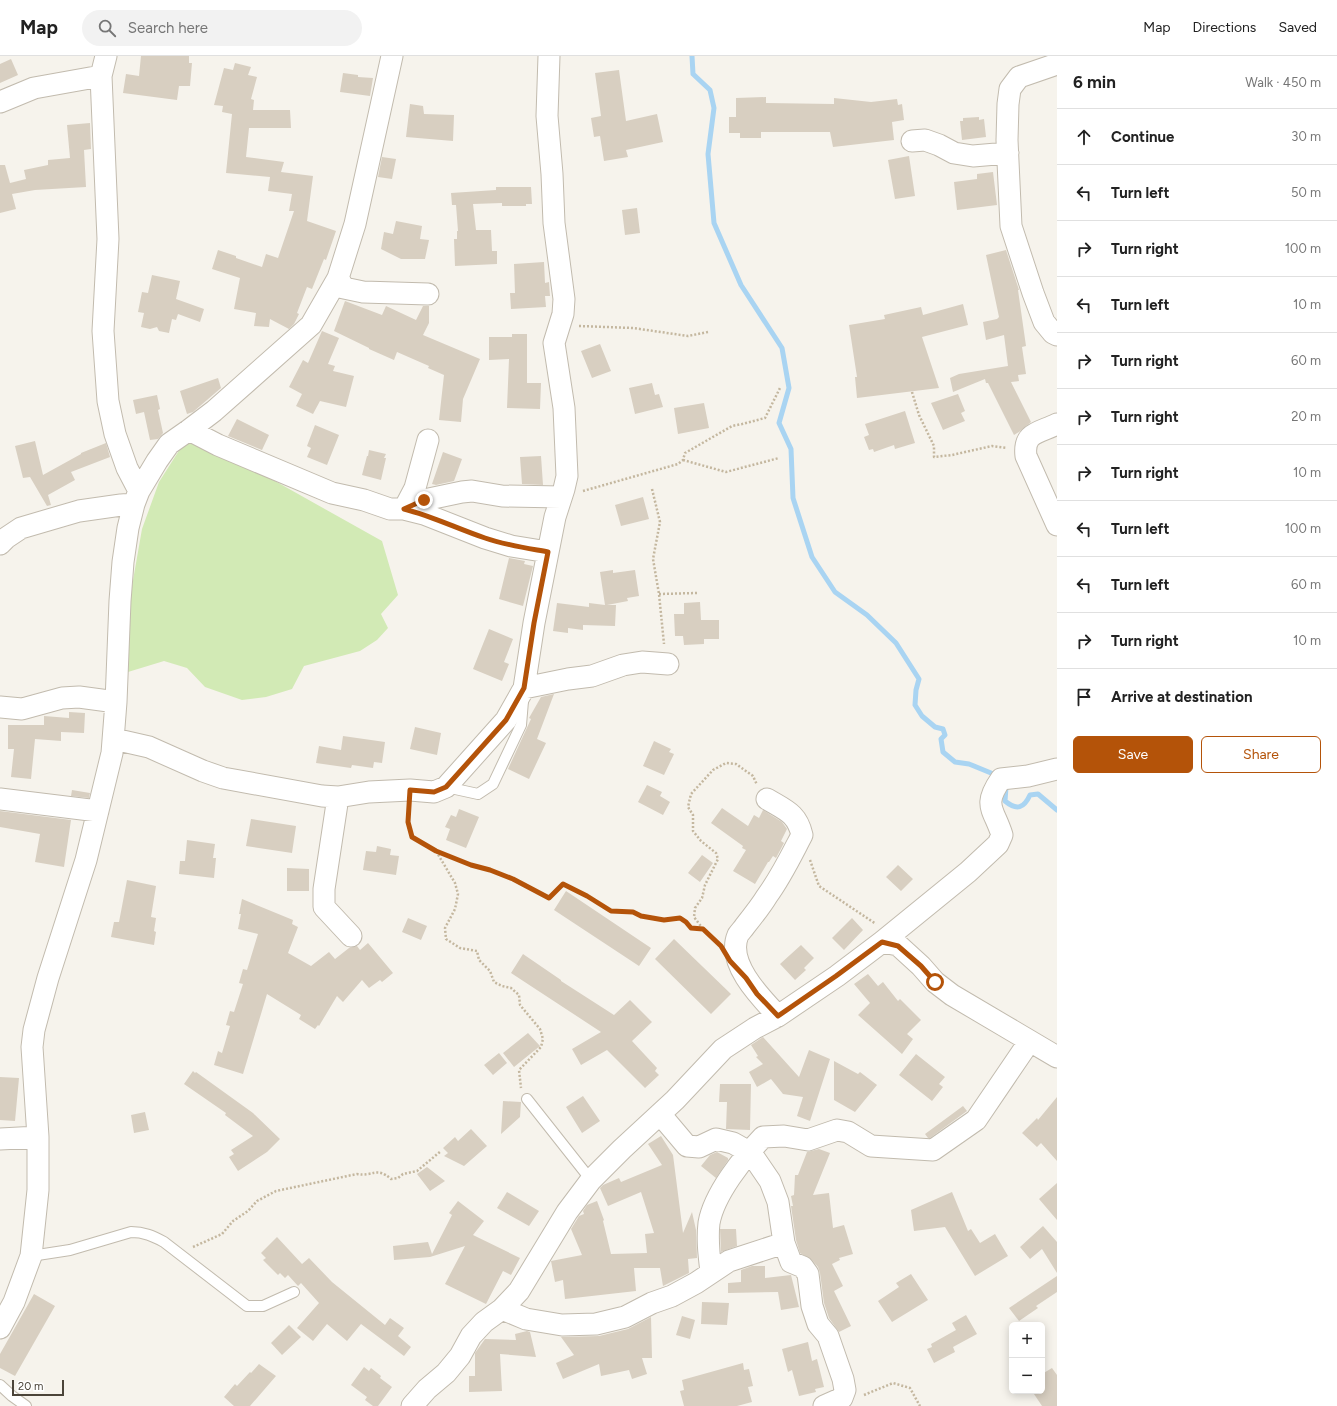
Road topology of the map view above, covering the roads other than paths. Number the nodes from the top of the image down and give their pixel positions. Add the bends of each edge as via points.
1 (106, 56) edge
2 (392, 56) edge
3 (549, 56) edge
4 (1057, 64) edge
5 (101, 76) junction
6 (0, 102) edge
7 (912, 141) dead end
8 (1008, 153) junction
9 (338, 278) junction
10 (428, 294) dead end
11 (1057, 335) edge
12 (1057, 424) edge
13 (189, 430) junction
14 (428, 440) dead end
15 (561, 497) junction
16 (137, 498) junction
17 (404, 509) junction
18 (1057, 525) edge
19 (0, 544) edge
20 (548, 552) junction
21 (668, 664) road end
22 (524, 688) junction
23 (116, 702) junction
24 (0, 708) edge
25 (114, 739) junction
26 (1057, 769) edge
27 (446, 787) junction
28 (338, 797) junction
29 (0, 799) edge
30 (767, 799) road end
31 (98, 811) junction
32 (881, 935) junction
33 (351, 936) dead end
34 (778, 1016) junction
35 (1029, 1042) junction
36 (1057, 1057) edge
37 (527, 1099) road end
38 (660, 1114) junction
39 (38, 1137) junction
40 (0, 1139) edge
41 (749, 1152) junction
42 (591, 1180) junction
43 (784, 1243) junction
44 (31, 1256) junction
45 (711, 1272) junction
46 (294, 1292) dead end
47 (502, 1309) junction
48 (0, 1328) edge
49 (0, 1385) edge
50 (833, 1402) edge
51 (26, 1406) edge
52 (412, 1406) edge

1 - 5 street
2 - 9 street via 355,224
3 - 15 street via 547,116 554,223 564,299 563,314 554,342 564,408 566,445 567,476
4 - 8 street via 1018,77 1010,89
5 - 6 street via 34,88
5 - 16 street via 108,239 103,331 108,401 115,434
7 - 8 street via 925,140 939,144 954,153 973,156
8 - 11 street via 1011,226 1044,322
9 - 10 street via 344,288 363,292
9 - 13 street via 311,324 214,411
12 - 18 street via 1035,434 1027,440 1025,448 1026,456
13 - 16 street via 169,444
13 - 17 street via 218,445 332,493 390,509
14 - 17 street via 414,488
15 - 17 street via 502,496 472,491 424,500
15 - 20 street via 554,517
16 - 19 street via 121,505 79,512 21,528
16 - 23 street via 128,528 123,562
17 - 20 street via 424,514 484,538
20 - 22 street
21 - 22 street via 642,662 623,665 592,676
22 - 27 street via 506,720
22 - 27 lane via 521,725 493,784 478,794
23 - 24 street via 79,697 62,698 22,709
23 - 25 street
25 - 28 street via 149,747 223,778
25 - 31 street
26 - 32 street via 1001,779 993,790 990,807 1002,835 998,844 968,872
27 - 28 street via 434,792 369,792
28 - 33 street via 324,889 324,907
29 - 31 street
30 - 34 street via 793,815 800,825 802,835 784,870 738,935 735,948 738,962 746,978
31 - 39 street via 86,860 34,1030
32 - 34 street via 836,976
32 - 35 street via 921,966 935,982
34 - 38 street via 724,1048
35 - 36 street
35 - 41 street via 976,1120 934,1150 871,1146 848,1132 837,1130 808,1140 784,1136 763,1137
37 - 42 lane
38 - 41 street via 687,1146 699,1147 716,1139 732,1143
38 - 42 street
39 - 40 street
39 - 44 street via 38,1190
41 - 43 street via 770,1181 778,1202
41 - 45 street via 720,1193 710,1221 708,1243
42 - 47 street via 567,1212 519,1291
43 - 45 street via 729,1261
43 - 50 street via 791,1262 802,1267 808,1274 812,1306 818,1324 828,1336 843,1380 845,1390
44 - 46 lane via 70,1250 131,1232 142,1232 173,1249 247,1306 263,1306
44 - 48 street via 14,1302
45 - 47 street via 672,1296 625,1317 596,1324 562,1326 526,1319
47 - 52 street via 484,1322 471,1336 460,1356 446,1373
49 - 51 lane

